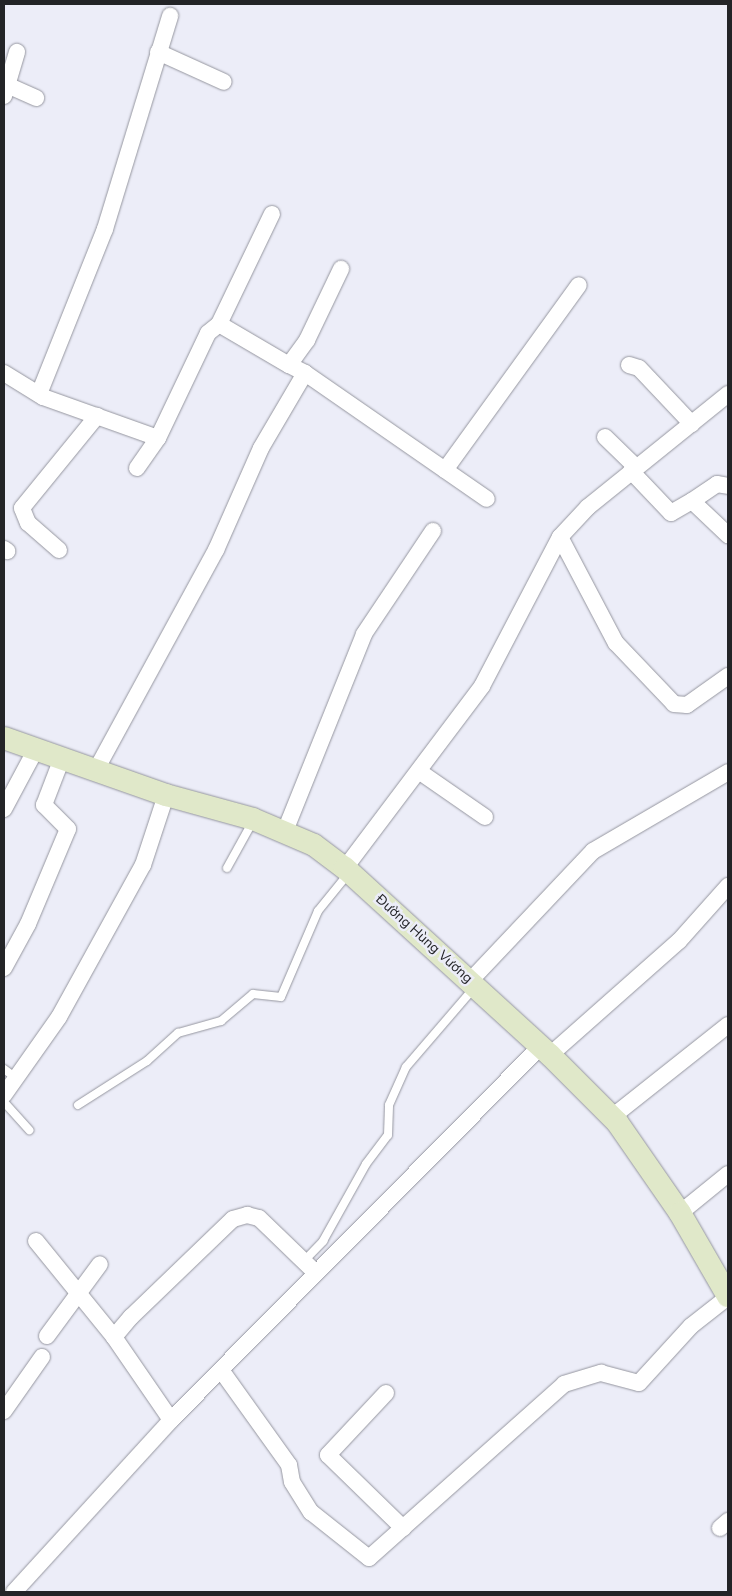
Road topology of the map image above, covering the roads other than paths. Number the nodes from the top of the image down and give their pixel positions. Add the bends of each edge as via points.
1 (170, 16) dead end
2 (158, 52) junction
3 (11, 62) edge
4 (224, 82) dead end
5 (5, 91) edge
6 (36, 98) dead end
7 (272, 214) dead end
8 (341, 269) dead end
9 (579, 285) dead end
10 (219, 324) junction
11 (289, 365) junction
12 (629, 365) dead end
13 (4, 373) edge
14 (305, 373) junction
15 (38, 394) junction
16 (726, 401) edge
17 (97, 416) junction
18 (692, 424) junction
19 (605, 437) dead end
20 (158, 438) junction
21 (137, 468) dead end
22 (634, 469) junction
23 (445, 470) junction
24 (728, 486) edge
25 (488, 499) dead end
26 (692, 501) junction
27 (433, 531) dead end
28 (728, 535) edge
29 (560, 537) junction
30 (59, 550) dead end
31 (726, 683) edge
32 (4, 738) edge
33 (36, 748) junction
34 (62, 758) junction
35 (96, 770) junction
36 (420, 772) junction
37 (728, 772) edge
38 (166, 795) junction
39 (4, 809) edge
40 (484, 817) dead end
41 (254, 819) junction
42 (285, 831) junction
43 (227, 868) dead end
44 (347, 870) junction
45 (728, 886) edge
46 (4, 968) edge
47 (473, 984) junction
48 (728, 1025) edge
49 (545, 1050) junction
50 (10, 1073) edge
51 (4, 1095) edge
52 (4, 1102) edge
53 (78, 1105) dead end
54 (612, 1118) junction
55 (28, 1130) dead end
56 (728, 1174) edge
57 (680, 1213) junction
58 (36, 1241) dead end
59 (304, 1261) junction
60 (100, 1264) dead end
61 (316, 1273) junction
62 (80, 1294) junction
63 (728, 1296) edge
64 (47, 1336) dead end
65 (114, 1337) junction
66 (42, 1357) dead end
67 (221, 1370) junction
68 (386, 1393) dead end
69 (4, 1411) edge
70 (172, 1420) junction
71 (403, 1528) junction
72 (14, 1592) edge

1 - 2 street
2 - 4 street
2 - 15 street via 105,229
3 - 5 street
5 - 6 street
7 - 10 street
8 - 11 street via 307,340
9 - 23 street
10 - 11 street
10 - 20 street via 208,333
11 - 14 street
12 - 18 street via 639,368
13 - 15 street
14 - 23 street
14 - 35 street via 261,448 216,550
15 - 17 street
16 - 18 street
17 - 20 street
17 - 30 street via 22,508 28,523
18 - 22 street
19 - 22 street
20 - 21 street
22 - 26 street via 671,513
22 - 29 street
23 - 25 street
24 - 26 street via 717,484
26 - 28 street
27 - 42 street via 364,634
29 - 31 street via 616,643 674,704 687,705
29 - 36 street via 528,592 495,667
32 - 33 street, Đường Hùng Vương
33 - 34 street, Đường Hùng Vương
33 - 39 street
34 - 35 street, Đường Hùng Vương
34 - 46 street via 44,805 68,829 28,924
35 - 38 street, Đường Hùng Vương
36 - 40 street
36 - 44 street
37 - 47 street via 593,851
38 - 41 street, Đường Hùng Vương
38 - 50 street via 143,865 59,1017
41 - 42 street, Đường Hùng Vương
41 - 43 lane
42 - 44 street, Đường Hùng Vương via 314,845
44 - 47 street, Đường Hùng Vương
44 - 53 lane via 318,911 281,997 253,994 221,1021 178,1033 147,1061
45 - 49 street via 679,941
47 - 49 street, Đường Hùng Vương
47 - 59 lane via 406,1067 389,1105 388,1136 363,1170 323,1242
48 - 54 street
49 - 54 street, Đường Hùng Vương
49 - 61 street
50 - 51 street
52 - 55 lane
54 - 57 street, Đường Hùng Vương
56 - 57 street
57 - 63 street, Đường Hùng Vương
58 - 62 street
59 - 61 street
59 - 65 street via 259,1218 247,1215 233,1220
60 - 62 street
61 - 67 street
62 - 64 street
62 - 65 street
63 - 71 street via 691,1326 639,1383 601,1373 564,1384
65 - 70 street
66 - 69 street
67 - 70 street
67 - 71 street via 289,1465 292,1482 310,1512 369,1558
68 - 71 street via 328,1455
70 - 72 street

